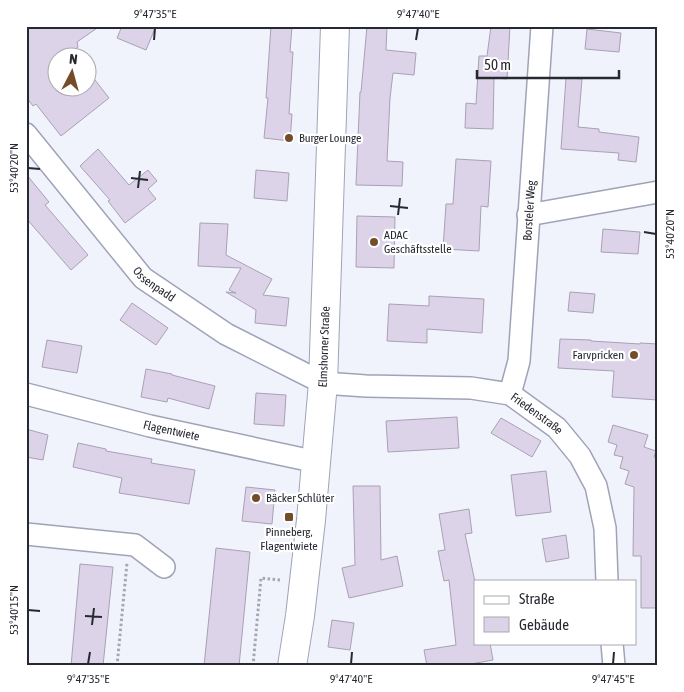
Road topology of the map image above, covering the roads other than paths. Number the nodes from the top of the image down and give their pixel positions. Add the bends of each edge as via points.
1 (336, 26) edge
2 (542, 26) edge
3 (26, 134) edge
4 (658, 192) edge
5 (528, 215) junction
6 (323, 383) junction
7 (26, 394) edge
8 (510, 394) junction
9 (317, 462) junction
10 (26, 534) edge
11 (164, 567) dead end
12 (607, 580) edge
13 (612, 644) edge
14 (292, 666) edge
15 (614, 666) edge

1 - 6 main road, Elmshorner Straße
2 - 5 street, Borsteler Weg
3 - 6 street, Ossenpadd via 144,278 226,334
4 - 5 street
5 - 8 street, Borsteler Weg via 519,361
6 - 8 street, Friedenstraße via 471,388
6 - 9 main road, Elmshorner Straße
7 - 9 street, Flagentwiete via 150,426
8 - 12 street, Friedenstraße via 556,428 580,456 596,486 605,528
9 - 14 main road, Elmshorner Straße
10 - 11 street via 135,544
13 - 15 street

